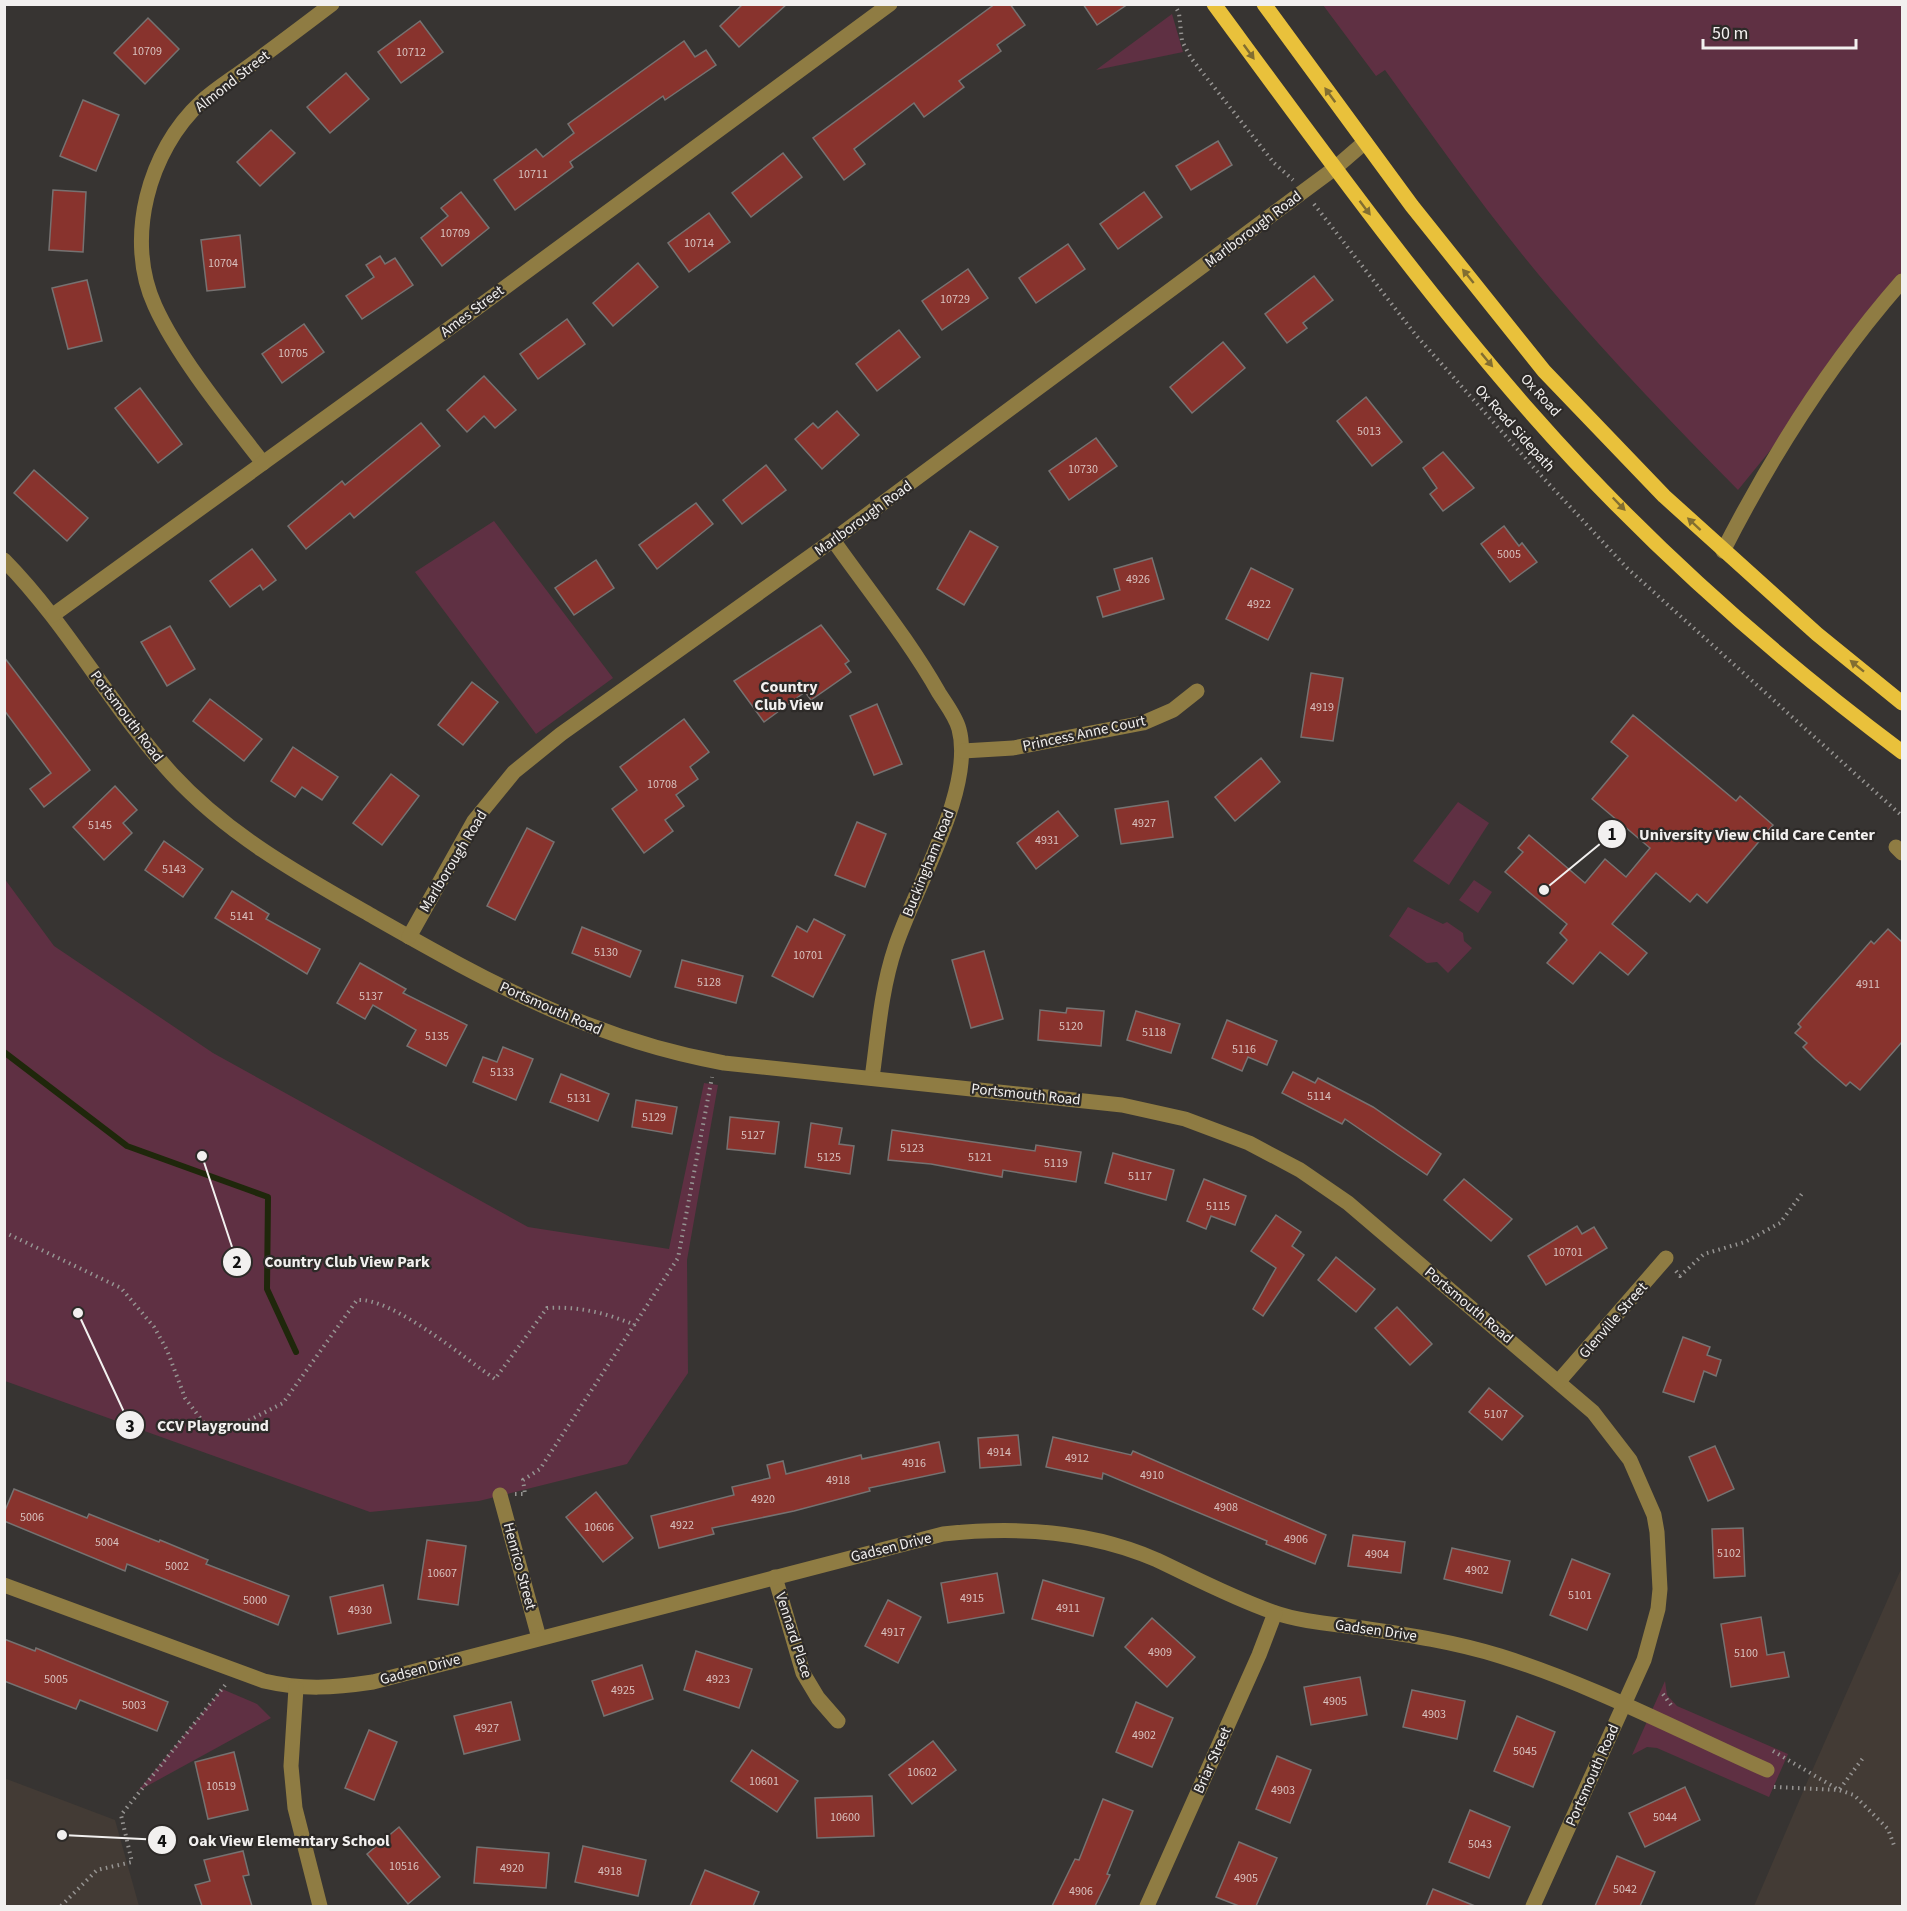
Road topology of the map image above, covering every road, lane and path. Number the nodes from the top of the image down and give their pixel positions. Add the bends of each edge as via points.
1 (333, 4) edge
2 (890, 4) edge
3 (1174, 4) edge
4 (1214, 4) edge
5 (1264, 4) edge
6 (1365, 142) junction
7 (1335, 168) junction
8 (1304, 191) junction
9 (1902, 281) edge
10 (263, 463) junction
11 (834, 540) junction
12 (1723, 551) junction
13 (4, 560) edge
14 (53, 615) junction
15 (1197, 691) dead end
16 (1902, 703) edge
17 (963, 751) junction
18 (1902, 752) edge
19 (1902, 816) edge
20 (409, 937) junction
21 (715, 1061) junction
22 (872, 1078) junction
23 (1804, 1191) dead end
24 (4, 1232) edge
25 (1666, 1258) joint
26 (635, 1324) junction
27 (1559, 1381) junction
28 (500, 1495) joint
29 (775, 1577) junction
30 (4, 1585) edge
31 (1275, 1613) junction
32 (539, 1638) junction
33 (240, 1672) junction
34 (296, 1688) junction
35 (1663, 1694) dead end
36 (1623, 1704) junction
37 (1676, 1709) dead end
38 (838, 1721) dead end
39 (1764, 1748) dead end
40 (1863, 1758) dead end
41 (1767, 1770) dead end
42 (1772, 1787) dead end
43 (1839, 1790) junction
44 (1895, 1848) dead end
45 (61, 1906) edge
46 (320, 1906) edge
47 (1147, 1906) edge
48 (1533, 1906) edge

1 - 10 street, Almond Street via 202,101 177,128 152,177 143,218 143,260 154,304 170,335
2 - 10 street, Ames Street
3 - 8 path, Ox Road Sidepath via 1182,41 1191,58 1274,163
4 -> 7 main road, Ox Road
6 -> 5 main road, Ox Road
6 - 7 street, Marlborough Road
12 -> 6 main road, Ox Road via 1664,496 1544,371
7 - 8 street, Marlborough Road
7 -> 18 main road, Ox Road via 1427,290 1533,415 1632,517 1759,638
8 - 11 street, Marlborough Road
8 - 19 path, Ox Road Sidepath via 1415,334 1627,568
9 - 12 street via 1810,402 1748,502
10 - 14 street, Ames Street
11 - 17 street, Buckingham Road via 931,680 959,727
11 - 20 street, Marlborough Road via 514,772 474,821
16 -> 12 main road, Ox Road
13 - 14 street, Portsmouth Road
14 - 20 street, Portsmouth Road via 142,740 210,811 292,871
15 - 17 street, Princess Anne Court via 1173,711 1143,723 1013,748
17 - 22 street, Buckingham Road via 947,819 894,951
20 - 21 street, Portsmouth Road via 554,1013 620,1037
21 - 22 street, Portsmouth Road
21 - 26 path via 678,1258
22 - 27 street, Portsmouth Road via 1122,1105 1185,1119 1249,1143 1300,1170 1348,1203
23 - 25 path via 1780,1223 1745,1242 1704,1254 1680,1276
24 - 26 path via 122,1288 154,1327 185,1398 204,1423 238,1426 283,1403 357,1300 368,1299 391,1307 495,1379 547,1308 607,1313
25 - 27 street, Glenville Street
26 - 28 path via 540,1468 523,1480 525,1494
27 - 36 street, Portsmouth Road via 1593,1412 1625,1452 1654,1515 1658,1609 1644,1660
28 - 32 street, Henrico Street
29 - 31 street, Gadsen Drive via 943,1534 1030,1529 1126,1548
29 - 32 street, Gadsen Drive
29 - 38 street, Vennard Place via 803,1673
30 - 33 street, Gadsen Drive
31 - 36 street, Gadsen Drive via 1425,1637 1500,1656
31 - 47 street, Briar Street
32 - 34 street, Gadsen Drive via 373,1682
33 - 34 street, Gadsen Drive
33 - 45 path via 223,1687 121,1815 132,1862 97,1870
34 - 46 street via 291,1766 295,1808
35 - 37 path
36 - 41 street, Gadsen Drive
36 - 48 street, Portsmouth Road
39 - 43 path
40 - 43 path
42 - 43 path
43 - 44 path via 1854,1795 1888,1829

